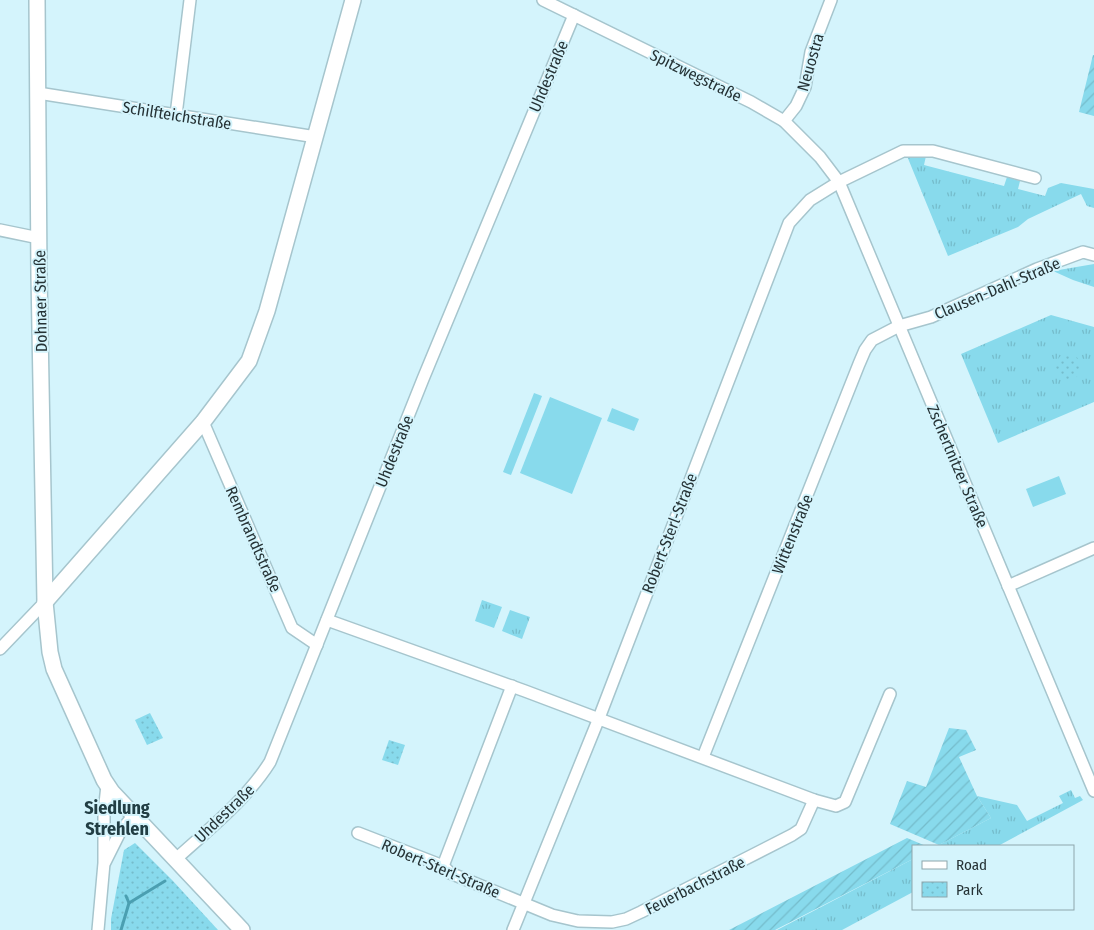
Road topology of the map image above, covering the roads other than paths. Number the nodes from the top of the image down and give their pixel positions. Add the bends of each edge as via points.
1 (37, 0) edge
2 (190, 0) edge
3 (353, 0) edge
4 (543, 0) edge
5 (831, 0) edge
6 (574, 15) junction
7 (38, 93) junction
8 (176, 115) junction
9 (784, 121) junction
10 (316, 138) junction
11 (812, 147) joint
12 (1035, 178) dead end
13 (839, 182) junction
14 (0, 230) edge
15 (39, 238) junction
16 (1094, 255) edge
17 (899, 326) junction
18 (203, 422) junction
19 (1094, 548) edge
20 (1008, 586) junction
21 (45, 602) junction
22 (327, 620) junction
23 (317, 645) junction
24 (0, 650) edge
25 (512, 686) junction
26 (890, 694) dead end
27 (599, 718) junction
28 (703, 757) junction
29 (1092, 777) edge
30 (107, 785) junction
31 (1094, 791) edge
32 (814, 800) junction
33 (133, 816) junction
34 (358, 833) dead end
35 (176, 859) junction
36 (104, 863) junction
37 (443, 866) junction
38 (524, 903) junction
39 (98, 930) edge
40 (242, 930) edge
41 (513, 930) edge

1 - 7 main road, Dohnaer Straße
2 - 8 street
3 - 10 main road
4 - 6 street, Spitzwegstraße
5 - 9 street, Neuostra via 811,52 805,87
6 - 9 street, Spitzwegstraße
6 - 22 street, Uhdestraße
7 - 8 street, Schilfteichstraße
7 - 15 main road, Dohnaer Straße
8 - 10 street, Schilfteichstraße
9 - 11 street, Spitzwegstraße
10 - 18 main road via 268,311 256,343 245,367
11 - 13 street, Zschertnitzer Straße
12 - 13 street via 933,151 915,150 892,156
13 - 17 street, Zschertnitzer Straße
13 - 27 street, Robert-Sterl-Straße via 810,200 789,224
14 - 15 street
15 - 21 main road, Dohnaer Straße
16 - 17 street, Clausen-Dahl-Straße via 1083,252 931,317
17 - 20 street, Zschertnitzer Straße
17 - 28 street, Wittenstraße via 872,340 865,350
18 - 21 main road
18 - 23 street, Rembrandtstraße via 292,628
19 - 20 street
20 - 29 street, Zschertnitzer Straße
21 - 24 street
21 - 30 main road, Dohnaer Straße via 54,669
22 - 23 street, Uhdestraße
22 - 25 street
23 - 35 street, Uhdestraße via 261,777
25 - 27 street
25 - 37 street
26 - 32 street via 845,802 836,806
27 - 28 street
27 - 38 street, Robert-Sterl-Straße
28 - 32 street
29 - 31 street, Zschertnitzer Straße
30 - 33 main road, Dohnaer Straße
30 - 36 street
32 - 38 street, Feuerbachstraße via 801,830 626,919 578,921 552,915
33 - 35 main road, Dohnaer Straße
33 - 36 street via 120,832
34 - 37 street, Robert-Sterl-Straße
35 - 40 main road, Dohnaer Straße
36 - 39 street
37 - 38 street, Robert-Sterl-Straße via 450,873
38 - 41 street, Robert-Sterl-Straße

